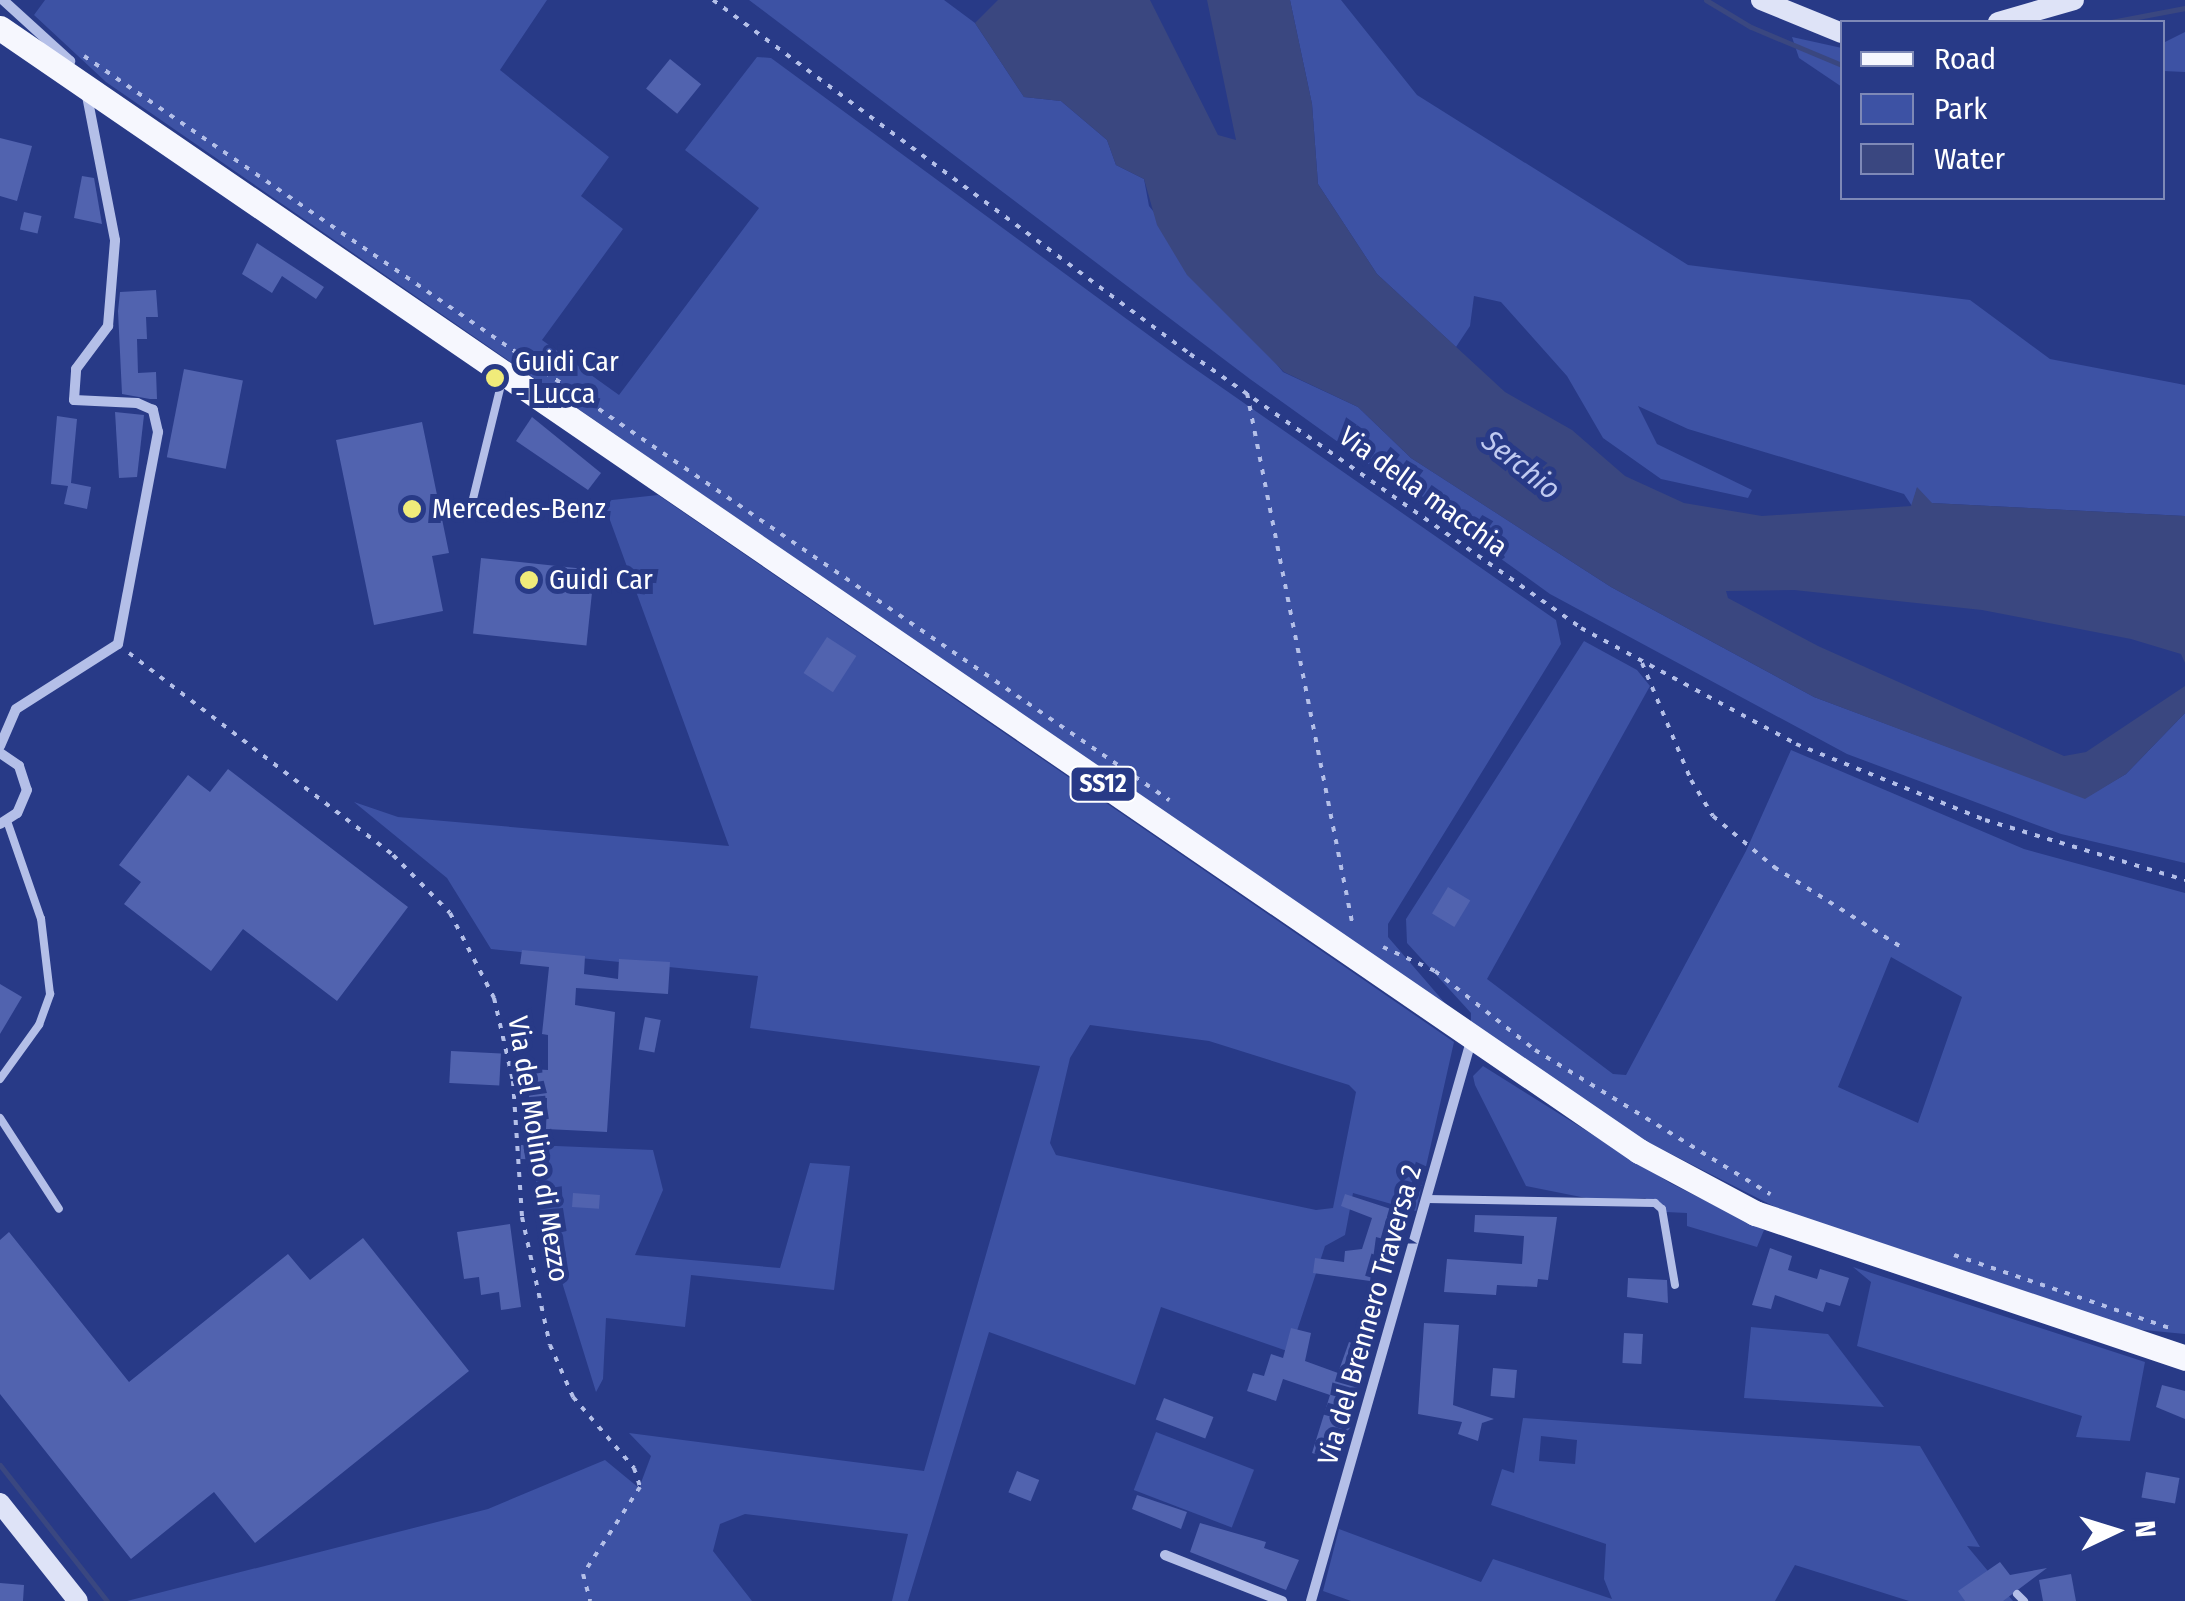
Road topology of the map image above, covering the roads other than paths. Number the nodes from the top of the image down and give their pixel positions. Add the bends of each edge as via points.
1 (2, 0) edge
2 (1761, 0) edge
3 (2074, 0) edge
4 (2005, 20) edge
5 (0, 28) edge
6 (1840, 32) edge
7 (76, 70) junction
8 (504, 373) junction
9 (471, 506) dead end
10 (0, 750) edge
11 (4, 822) edge
12 (1471, 1041) junction
13 (0, 1079) edge
14 (0, 1118) edge
15 (1427, 1199) junction
16 (59, 1209) dead end
17 (1675, 1285) dead end
18 (2185, 1358) edge
19 (0, 1503) edge
20 (1164, 1555) dead end
21 (78, 1601) edge
22 (1282, 1601) edge
23 (1311, 1601) edge

1 - 7 street
2 - 6 main road
3 - 4 main road
5 - 7 main road, SS12
7 - 8 main road, SS12
7 - 10 street via 115,240 108,326 76,369 74,400 137,403 153,410 158,432 118,644 16,709
8 - 9 lane
8 - 12 main road, SS12
10 - 11 street via 18,766 27,790
11 - 13 lane via 41,919 50,994 39,1025
12 - 15 street, Via del Brennero Traversa 2
12 - 18 main road, SS12 via 1639,1151 1756,1214
14 - 16 lane
15 - 17 lane via 1655,1203 1662,1208
15 - 23 street, Via del Brennero Traversa 2
19 - 21 main road
20 - 22 street

